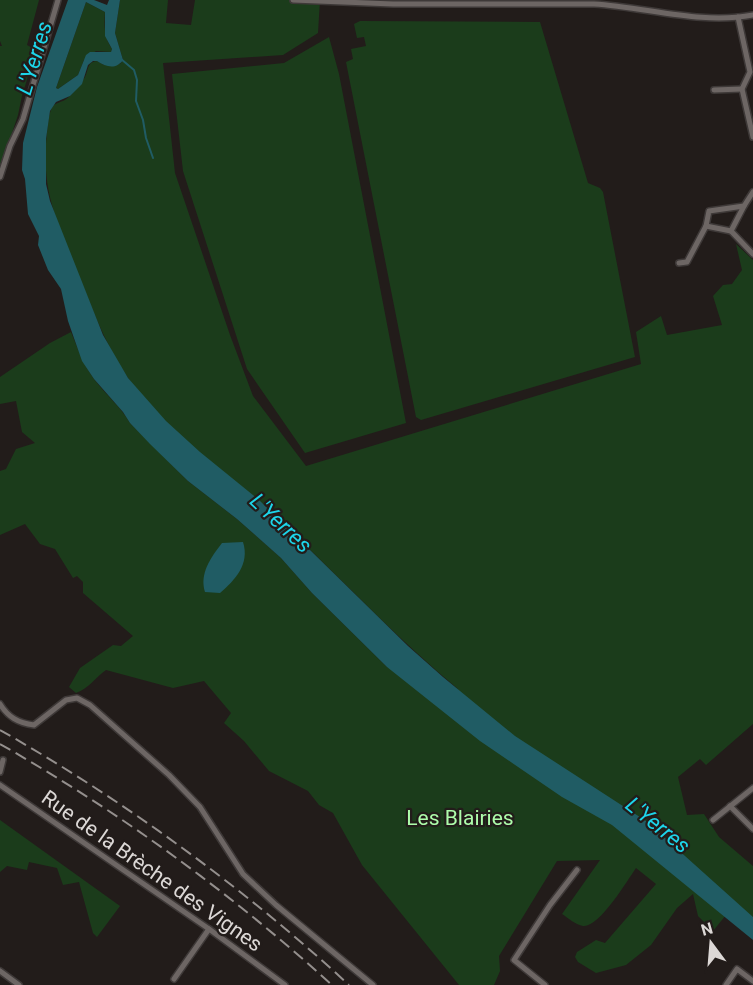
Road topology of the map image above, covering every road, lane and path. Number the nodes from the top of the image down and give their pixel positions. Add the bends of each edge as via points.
1 (58, 0) edge
2 (293, 0) edge
3 (753, 15) edge
4 (738, 17) junction
5 (751, 72) edge
6 (742, 89) junction
7 (714, 90) dead end
8 (753, 137) edge
9 (0, 177) edge
10 (753, 192) edge
11 (744, 206) junction
12 (706, 225) junction
13 (731, 231) junction
14 (753, 254) edge
15 (679, 263) dead end
16 (0, 704) edge
17 (3, 760) dead end
18 (0, 772) edge
19 (0, 785) edge
20 (753, 788) edge
21 (730, 806) junction
22 (713, 820) dead end
23 (753, 829) edge
24 (577, 870) dead end
25 (209, 929) junction
26 (0, 971) edge
27 (174, 979) dead end
28 (753, 981) edge
29 (19, 985) edge
30 (285, 985) edge
31 (373, 985) edge
32 (544, 985) edge
33 (726, 985) edge

1 - 9 street via 23,119
2 - 4 street via 594,4 711,18
3 - 4 street
4 - 5 street
5 - 6 street
6 - 7 street
6 - 8 street
10 - 11 street
11 - 12 street via 709,211
11 - 13 street
12 - 13 street
12 - 15 street via 687,262
13 - 14 street
16 - 31 street via 6,714 22,724 34,724 66,700 77,698 90,705 200,807 243,874
17 - 18 street
19 - 25 street, Rue de la Brèche des Vignes
20 - 21 street
21 - 22 street
21 - 23 street
24 - 32 street via 514,960
25 - 27 street
25 - 30 street, Rue de la Brèche des Vignes
26 - 29 street
28 - 33 street via 737,969

